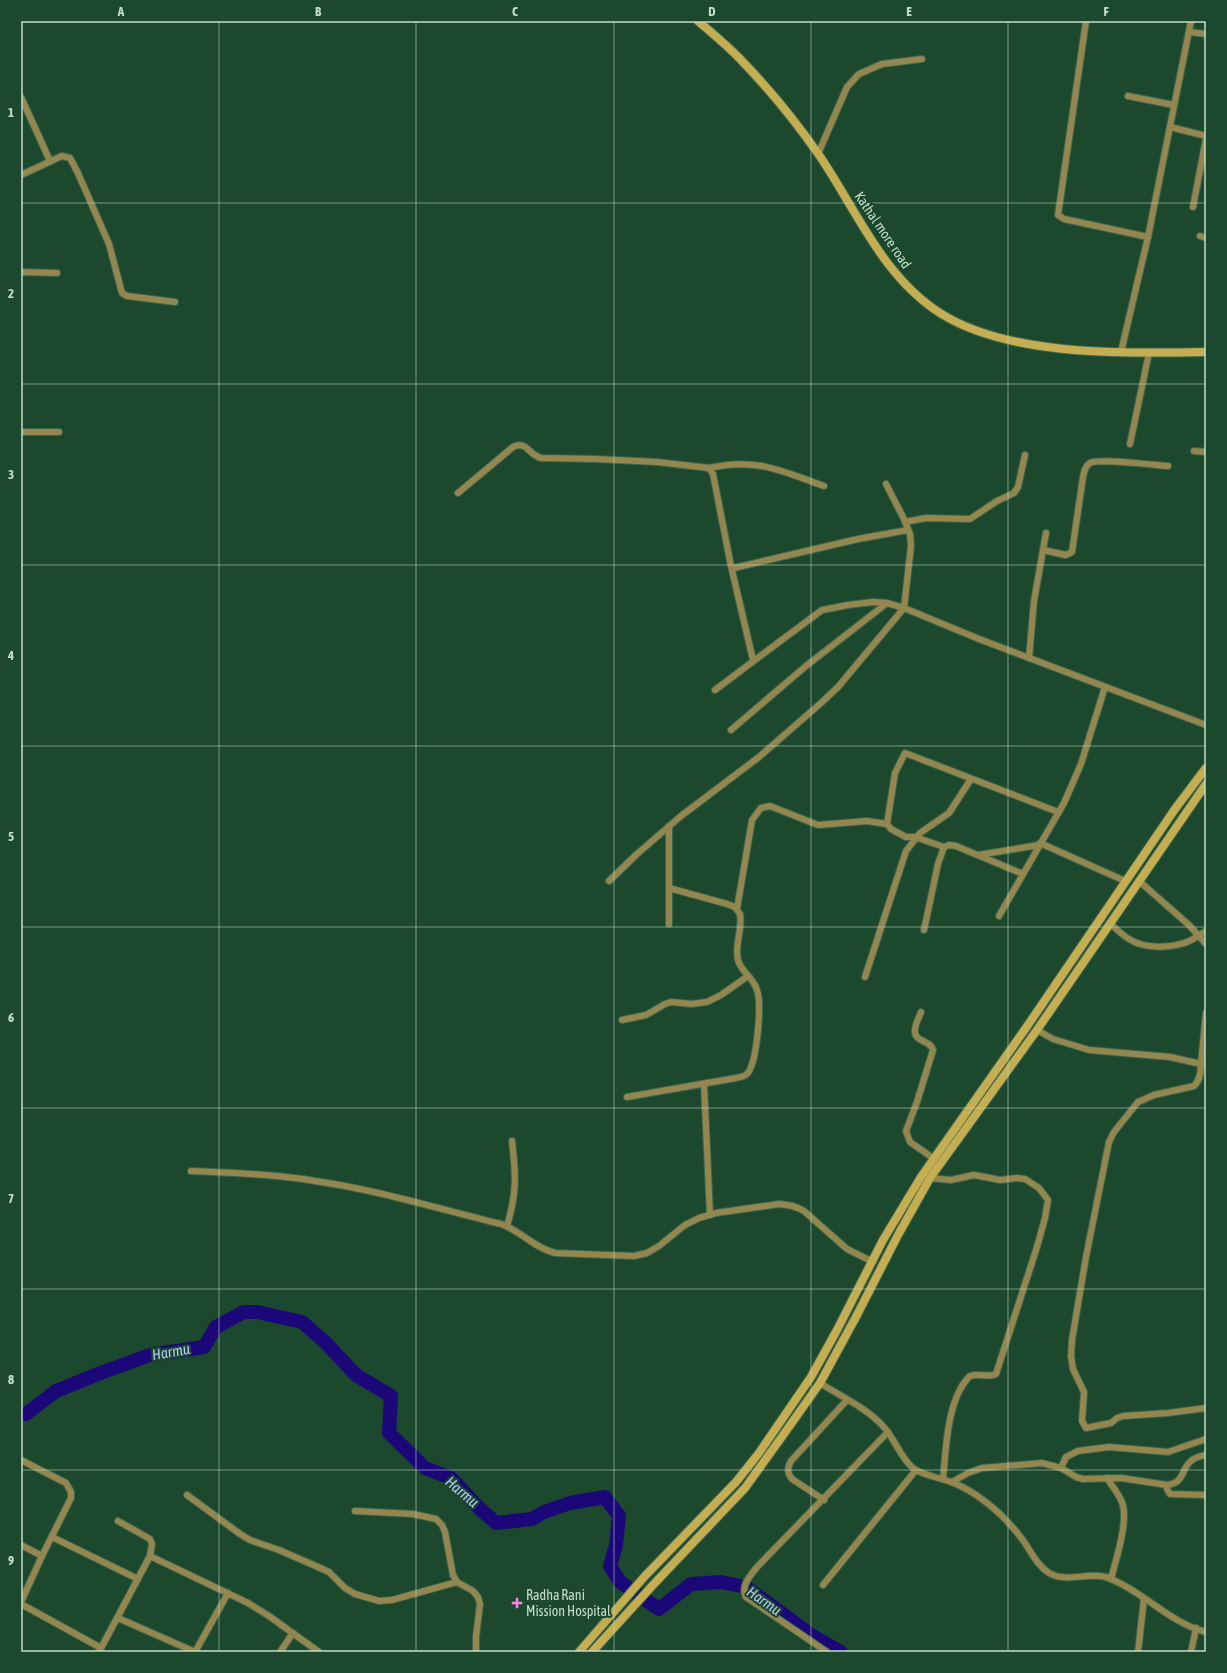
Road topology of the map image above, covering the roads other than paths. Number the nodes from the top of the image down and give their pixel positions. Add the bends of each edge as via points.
1 (698, 21) edge
2 (1086, 21) edge
3 (1191, 21) edge
4 (1189, 32) junction
5 (1206, 34) edge
6 (922, 59) dead end
7 (1128, 96) dead end
8 (21, 97) edge
9 (1174, 105) junction
10 (23, 108) edge
11 (1170, 127) junction
12 (1206, 136) edge
13 (1206, 139) edge
14 (818, 154) junction
15 (50, 161) junction
16 (21, 175) edge
17 (1193, 207) dead end
18 (1148, 237) junction
19 (21, 272) edge
20 (57, 273) dead end
21 (174, 302) dead end
22 (1121, 352) junction
23 (1206, 352) edge
24 (1149, 353) junction
25 (21, 432) edge
26 (59, 432) dead end
27 (1130, 444) dead end
28 (1194, 451) dead end
29 (1206, 452) edge
30 (1025, 455) dead end
31 (1168, 466) dead end
32 (709, 468) junction
33 (886, 484) dead end
34 (824, 486) dead end
35 (458, 493) dead end
36 (906, 522) junction
37 (908, 530) junction
38 (1046, 533) dead end
39 (1043, 550) junction
40 (731, 566) junction
41 (887, 603) junction
42 (904, 608) junction
43 (1029, 658) junction
44 (753, 660) junction
45 (1105, 687) junction
46 (715, 690) dead end
47 (1206, 724) edge
48 (731, 730) dead end
49 (1206, 768) edge
50 (971, 779) junction
51 (1206, 784) edge
52 (1058, 812) junction
53 (887, 824) junction
54 (669, 826) junction
55 (915, 837) junction
56 (1040, 844) junction
57 (944, 847) junction
58 (978, 855) junction
59 (1023, 874) junction
60 (1125, 881) junction
61 (1139, 881) junction
62 (609, 882) dead end
63 (669, 888) junction
64 (737, 909) junction
65 (999, 916) dead end
66 (669, 924) dead end
67 (1110, 924) junction
68 (924, 930) dead end
69 (1206, 931) edge
70 (1199, 935) junction
71 (1206, 944) edge
72 (748, 976) junction
73 (865, 977) dead end
74 (922, 1012) dead end
75 (1206, 1013) edge
76 (622, 1020) dead end
77 (1037, 1030) junction
78 (1204, 1065) edge
79 (704, 1084) junction
80 (627, 1097) dead end
81 (512, 1141) dead end
82 (933, 1158) junction
83 (191, 1171) dead end
84 (930, 1178) junction
85 (710, 1215) junction
86 (507, 1226) junction
87 (873, 1262) junction
88 (820, 1383) junction
89 (847, 1400) junction
90 (1206, 1408) edge
91 (888, 1432) junction
92 (1206, 1439) edge
93 (1206, 1455) edge
94 (21, 1460) edge
95 (1061, 1468) junction
96 (916, 1470) junction
97 (1107, 1478) junction
98 (943, 1479) junction
99 (952, 1482) junction
100 (1167, 1485) junction
101 (187, 1495) dead end
102 (1206, 1495) edge
103 (824, 1500) junction
104 (355, 1511) dead end
105 (118, 1521) dead end
106 (52, 1537) junction
107 (21, 1545) edge
108 (42, 1556) junction
109 (150, 1556) junction
110 (138, 1579) junction
111 (1111, 1579) junction
112 (457, 1582) junction
113 (823, 1585) dead end
114 (228, 1594) junction
115 (1144, 1599) junction
116 (21, 1603) edge
117 (118, 1618) junction
118 (1196, 1628) junction
119 (1206, 1632) edge
120 (293, 1633) junction
121 (100, 1650) edge
122 (195, 1652) edge
123 (280, 1652) edge
124 (319, 1652) edge
125 (476, 1652) edge
126 (579, 1652) edge
127 (592, 1652) edge
128 (827, 1652) edge
129 (1138, 1652) edge
130 (1191, 1652) edge

1 - 14 street, Kathal more road via 741,60
2 - 18 street via 1058,215 1064,219
3 - 4 street
4 - 5 street
4 - 9 street
6 - 14 street via 882,64 859,74 847,87
7 - 9 street
8 - 10 street
9 - 11 street
10 - 15 street
11 - 12 street
11 - 18 street
13 - 17 street
14 - 22 street, Kathal more road via 869,238 906,286 940,313 984,332 1027,344
15 - 16 street
15 - 21 street via 62,156 70,158 109,244 122,293 127,296
18 - 22 street
19 - 20 street
22 - 24 street, Kathal more road
23 - 24 street, Kathal more road
24 - 27 street
25 - 26 street
28 - 29 street
30 - 36 street via 1014,493 979,514 966,519 931,518
31 - 39 street via 1127,462 1089,463 1083,477 1072,552 1066,555
32 - 34 street via 734,464 761,465
32 - 35 street via 650,462 541,458 520,444
32 - 40 street via 713,474
33 - 36 street
36 - 37 street
37 - 40 street via 737,568
37 - 42 street via 911,546
38 - 39 street
39 - 43 street via 1034,601
40 - 44 street
41 - 42 street
41 - 44 street via 866,602 822,610
41 - 48 street via 806,666
42 - 43 street
42 - 54 street via 838,687 821,703 759,757
43 - 45 street
44 - 46 street
45 - 47 street
45 - 52 street via 1081,764
49 - 60 street
50 - 52 street
50 - 53 street via 905,753 895,773
50 - 55 street via 949,813
51 - 61 street
52 - 56 street
53 - 55 street via 906,837
53 - 64 street via 867,821 818,825 770,806 761,808 752,820
54 - 62 street
54 - 63 street
55 - 57 street
55 - 73 street via 902,859
56 - 58 street
56 - 59 street
56 - 60 street
57 - 58 street via 956,846
57 - 68 street
58 - 59 street
59 - 65 street
60 - 82 street via 1028,1025
61 - 67 street
61 - 70 street
63 - 64 street
63 - 66 street
64 - 72 street via 740,917 738,960
67 - 70 street via 1130,940 1153,946 1186,943
67 - 77 street
69 - 70 street
70 - 71 street
72 - 76 street via 707,1002 672,1002 646,1015
72 - 79 street via 758,991 760,1014 751,1067 744,1076
74 - 82 street via 915,1028 915,1036 918,1040 929,1043 933,1050 906,1131 910,1142
75 - 78 street
77 - 78 street via 1053,1039 1089,1050 1170,1057
77 - 84 street
78 - 90 street via 1194,1086 1138,1102 1109,1142 1086,1257 1072,1340 1072,1356 1073,1369 1084,1392 1082,1421 1086,1428 1111,1423 1123,1416
79 - 80 street
79 - 85 street
81 - 86 street via 515,1197
82 - 87 street via 883,1240
83 - 86 street via 314,1180 382,1194
84 - 88 street
84 - 98 street via 952,1180 974,1174 1000,1180 1025,1179 1039,1188 1048,1200 1039,1240 998,1370 993,1376 970,1376 957,1398 947,1434
85 - 86 street via 685,1225 647,1253 634,1256 544,1251
85 - 87 street via 779,1204 797,1206 847,1249
87 - 126 street via 811,1377 759,1453 736,1482 646,1576
88 - 89 street
88 - 127 street via 745,1488
89 - 91 street via 870,1415
89 - 103 street via 791,1461 788,1469 792,1479
91 - 96 street via 908,1464
91 - 103 street
92 - 95 street via 1168,1452 1109,1447 1078,1451 1066,1457
93 - 100 street via 1191,1461 1179,1481
94 - 106 street via 66,1483 69,1487 71,1498
95 - 97 street via 1083,1479
95 - 99 street via 1042,1463 982,1468
96 - 98 street
96 - 113 street
97 - 100 street
97 - 111 street via 1122,1503 1124,1514
98 - 99 street
99 - 111 street via 968,1490 1001,1515 1042,1568 1050,1574 1061,1577 1100,1575
100 - 102 street via 1170,1494
101 - 112 street via 250,1540 324,1570 355,1594 379,1601 392,1600
103 - 128 street via 757,1567 744,1588 746,1597
104 - 112 street via 414,1514 436,1519 445,1532 451,1568
105 - 109 street via 150,1539
106 - 108 street
106 - 110 street
107 - 108 street
108 - 116 street
109 - 110 street
109 - 114 street
110 - 117 street
111 - 115 street
112 - 125 street via 473,1591 480,1604
114 - 120 street via 264,1612
114 - 122 street
115 - 118 street via 1168,1615
115 - 129 street
116 - 121 street
117 - 121 street
117 - 122 street
118 - 119 street
118 - 130 street
120 - 123 street
120 - 124 street

